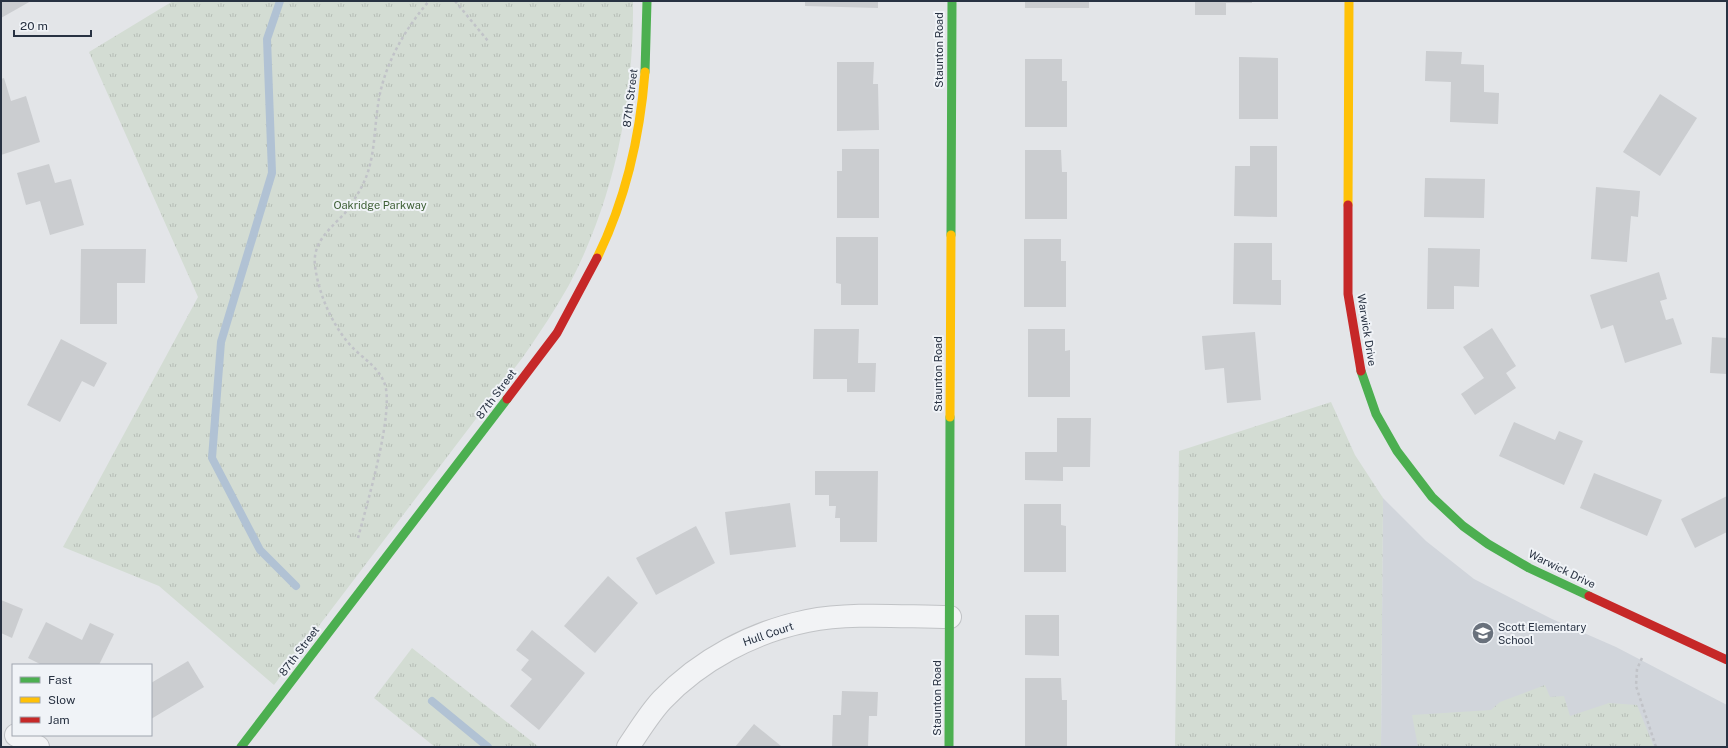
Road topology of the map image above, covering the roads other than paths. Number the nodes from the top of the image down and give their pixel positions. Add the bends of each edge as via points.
1 (647, 1) edge
2 (952, 1) edge
3 (1349, 1) edge
4 (950, 617) junction
5 (1727, 660) edge
6 (1, 727) edge
7 (12, 733) edge
8 (18, 736) edge
9 (38, 747) edge
10 (241, 747) edge
11 (628, 747) edge
12 (950, 747) edge

1 - 10 street, 87th Street via 645,79 629,176 610,230 584,286 557,333
2 - 4 street, Staunton Road
3 - 5 street, Warwick Drive via 1348,294 1358,364 1376,414 1397,452 1432,497 1488,544 1530,568
4 - 11 street, Hull Court via 834,618 807,621 746,640 684,679 661,701
4 - 12 street, Staunton Road
6 - 7 street
8 - 9 street

